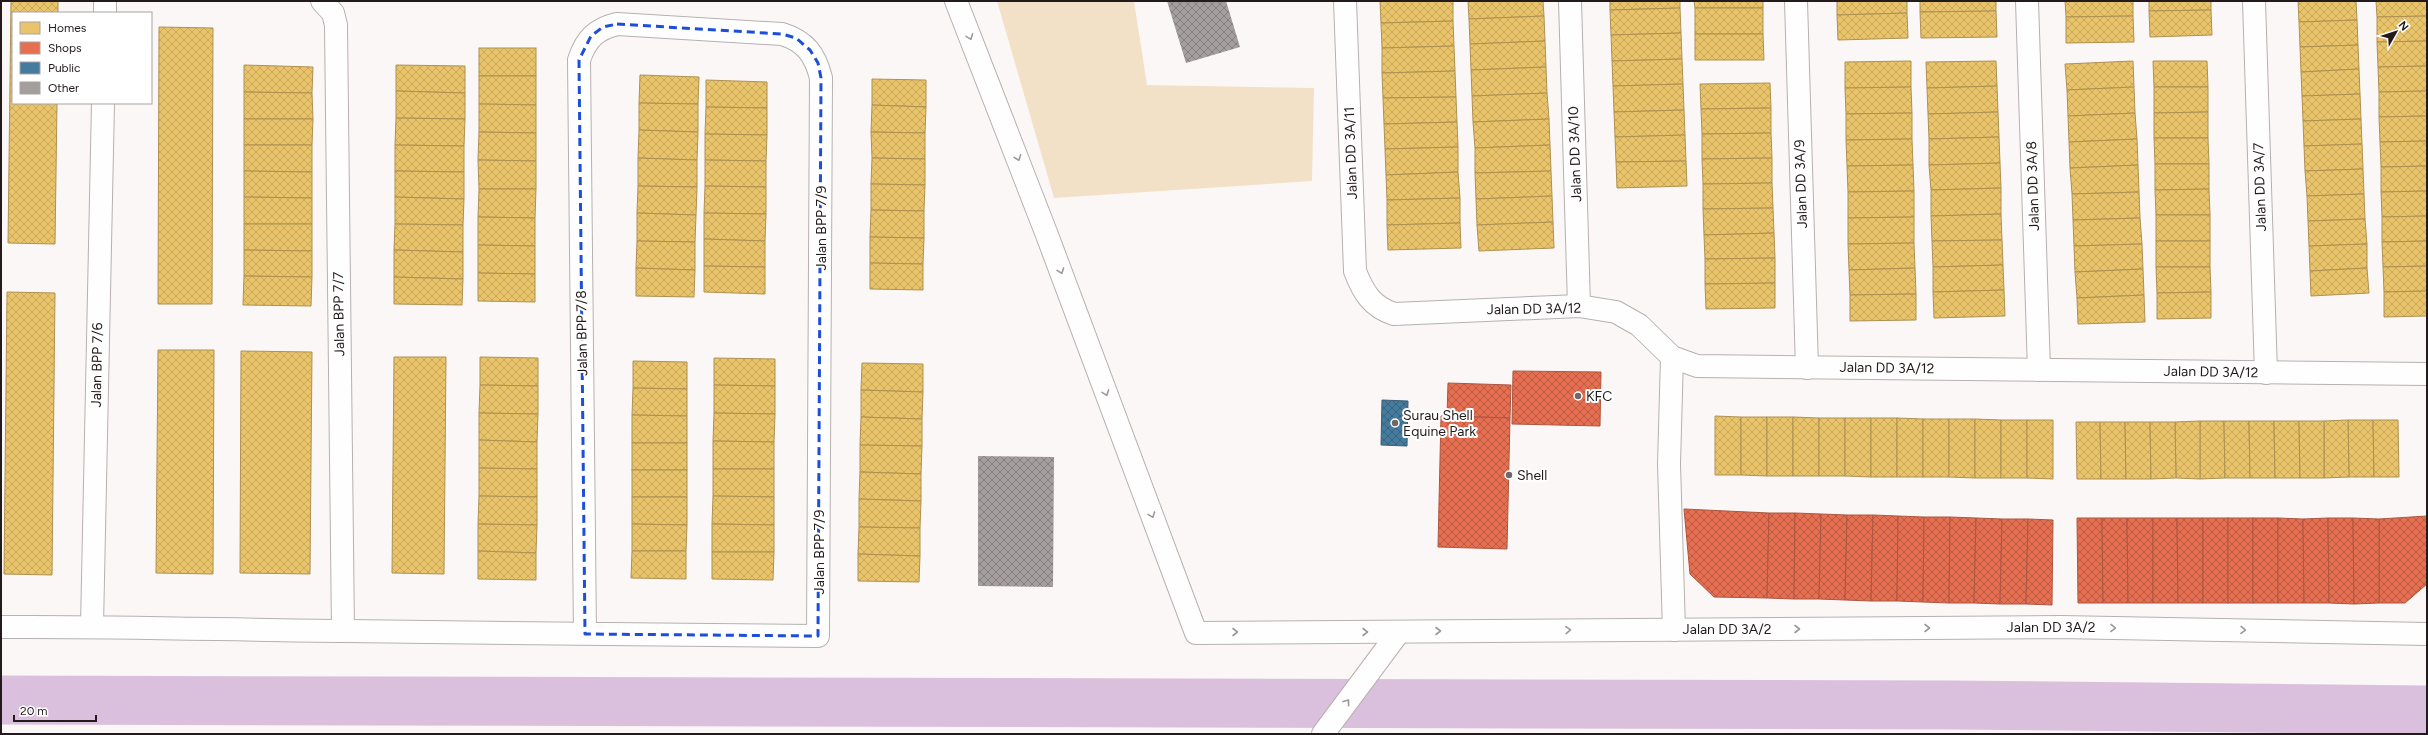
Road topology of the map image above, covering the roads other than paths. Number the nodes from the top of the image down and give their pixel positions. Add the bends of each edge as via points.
1 (105, 1) edge
2 (322, 1) edge
3 (956, 1) edge
4 (1345, 1) edge
5 (1570, 1) edge
6 (1796, 1) edge
7 (2026, 1) edge
8 (2254, 1) edge
9 (105, 12) edge
10 (591, 36) joint
11 (103, 104) edge
12 (1371, 300) joint
13 (1579, 306) junction
14 (1672, 357) junction
15 (1807, 368) junction
16 (2039, 370) junction
17 (2266, 372) junction
18 (2427, 374) edge
19 (92, 626) junction
20 (1, 627) edge
21 (1674, 630) junction
22 (343, 631) junction
23 (1399, 632) junction
24 (586, 634) junction
25 (2427, 634) edge
26 (1324, 734) edge

1 - 9 street
2 - 22 street, Jalan BPP 7/7 via 333,14 336,25
3 -> 23 street, Jalan DD 3A/2 via 1048,235 1196,633
4 - 12 street, Jalan DD 3A/11 via 1356,270 1361,286
5 - 13 street, Jalan DD 3A/10
6 - 15 street, Jalan DD 3A/9
7 - 16 street, Jalan DD 3A/8
8 - 17 street, Jalan DD 3A/7
10 - 24 street, Jalan BPP 7/8 via 579,60
10 - 24 street, Jalan BPP 7/9 via 603,27 618,24 782,34 796,38 810,50 818,63 821,78 818,636
11 - 19 street, Jalan BPP 7/6
12 - 13 street, Jalan DD 3A/12 via 1381,310 1394,314
13 - 14 street, Jalan DD 3A/12 via 1616,312 1638,325
14 - 15 street, Jalan DD 3A/12 via 1697,366
14 - 21 street via 1669,464
15 - 16 street, Jalan DD 3A/12
16 - 17 street, Jalan DD 3A/12
17 - 18 street, Jalan DD 3A/12
19 - 20 street
19 - 22 street
23 -> 21 street, Jalan DD 3A/2
21 -> 25 street, Jalan DD 3A/2 via 2060,627
22 - 24 street
26 -> 23 street

